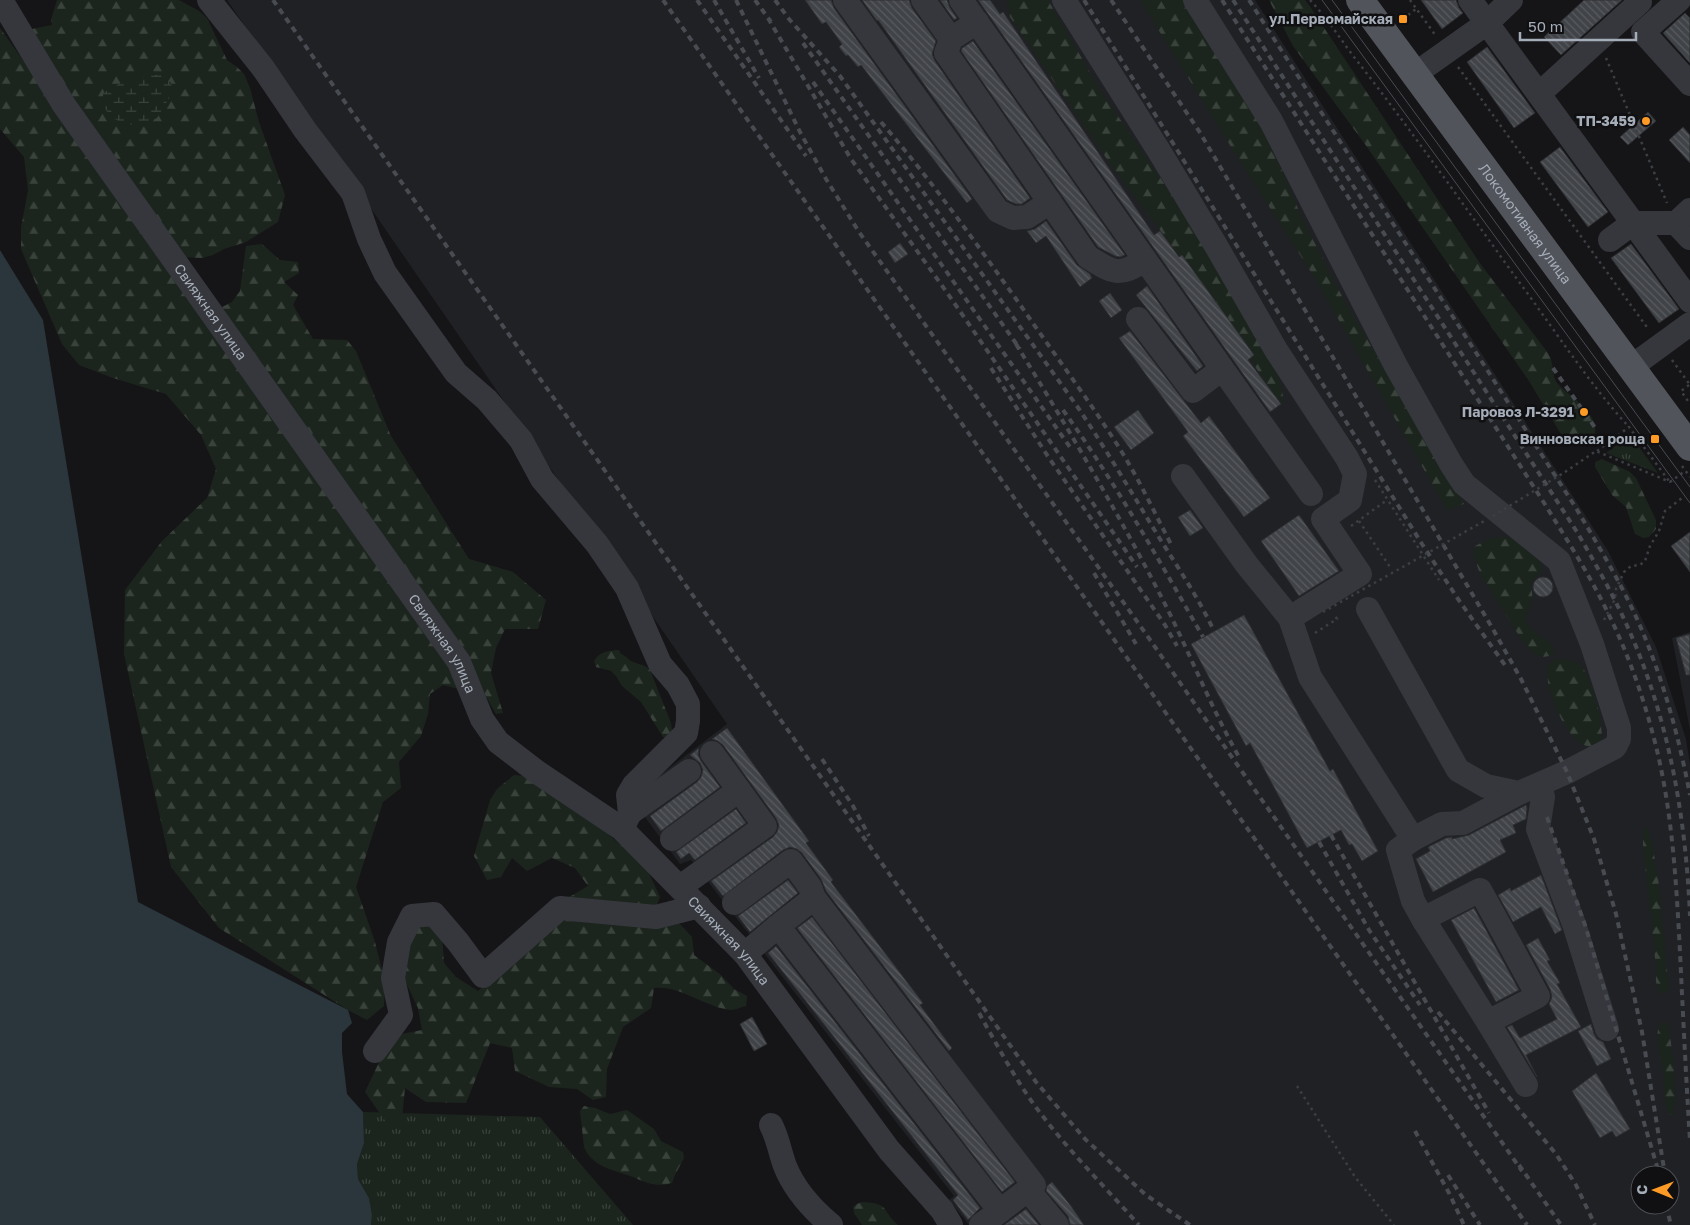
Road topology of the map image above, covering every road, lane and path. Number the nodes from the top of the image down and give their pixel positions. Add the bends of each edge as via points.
1 (1, 0) edge
2 (209, 0) edge
3 (845, 0) edge
4 (924, 0) edge
5 (961, 0) edge
6 (1064, 0) edge
7 (1195, 0) edge
8 (1310, 0) edge
9 (1360, 0) edge
10 (1410, 0) edge
11 (1470, 0) edge
12 (1511, 0) edge
13 (1679, 0) edge
14 (1683, 0) edge
15 (1643, 1) edge
16 (1690, 7) edge
17 (1416, 9) junction
18 (1403, 19) dead end
19 (977, 22) junction
20 (1487, 23) junction
21 (951, 39) junction
22 (1599, 39) junction
23 (1447, 52) junction
24 (1415, 74) junction
25 (1690, 84) edge
26 (1539, 94) junction
27 (1050, 202) junction
28 (1633, 223) junction
29 (1685, 223) edge
30 (1610, 240) dead end
31 (1145, 260) junction
32 (1690, 301) edge
33 (1138, 319) dead end
34 (1690, 324) edge
35 (1661, 345) junction
36 (1631, 367) junction
37 (1222, 369) junction
38 (1690, 385) edge
39 (1690, 404) edge
40 (1629, 427) junction
41 (1596, 451) junction
42 (1688, 459) edge
43 (1183, 476) dead end
44 (1373, 478) dead end
45 (1670, 482) junction
46 (1311, 494) dead end
47 (1682, 498) dead end
48 (1388, 500) junction
49 (1493, 516) dead end
50 (1359, 520) junction
51 (1486, 520) dead end
52 (1336, 537) junction
53 (1390, 567) dead end
54 (1439, 580) dead end
55 (1368, 609) dead end
56 (1323, 612) dead end
57 (1334, 614) dead end
58 (1290, 618) junction
59 (1299, 644) junction
60 (1592, 644) junction
61 (712, 753) dead end
62 (689, 771) dead end
63 (1530, 789) junction
64 (739, 790) junction
65 (626, 821) junction
66 (672, 838) dead end
67 (1413, 839) junction
68 (680, 888) junction
69 (814, 898) junction
70 (734, 903) dead end
71 (699, 906) junction
72 (1423, 918) junction
73 (778, 926) junction
74 (745, 954) junction
75 (1488, 1022) junction
76 (1606, 1029) dead end
77 (375, 1051) dead end
78 (1526, 1085) dead end
79 (1297, 1086) dead end
80 (771, 1125) dead end
81 (1028, 1190) junction
82 (1000, 1211) junction
83 (1062, 1222) edge
84 (831, 1225) edge
85 (951, 1225) edge
86 (981, 1225) edge
87 (1394, 1225) edge

1 - 65 street, Свияжная улица via 64,105 459,662 482,719 498,742 537,772
2 - 65 street via 264,68 305,130 354,193 369,239 385,273 456,373 487,400 521,440 542,479 597,544 627,588 660,664 678,685 688,704 686,733 634,784 628,795
3 - 27 street via 998,211 1013,218 1027,217
4 - 21 street
5 - 19 street
6 - 52 street via 1160,151 1276,350 1351,466 1355,474 1350,500 1324,520
7 - 60 street via 1271,121 1396,366 1451,464 1464,484 1559,561
8 - 40 path via 1330,22 1562,342
9 - 24 main road, Локомотивная улица
10 - 17 path
11 - 20 street
12 - 20 street
13 - 25 street via 1643,32
14 - 16 street
15 - 22 street
17 - 18 path
17 - 23 path
19 - 21 street
19 - 31 street
20 - 23 street
20 - 26 street
21 - 27 street via 946,53
22 - 26 street
22 - 29 path via 1624,103
23 - 24 street
23 - 35 path
24 - 36 main road, Локомотивная улица
26 - 28 street
27 - 31 street via 1088,257 1100,265 1117,272 1129,270
28 - 29 street
28 - 30 street
28 - 32 street
31 - 37 street
33 - 37 street via 1193,391
34 - 35 street
35 - 36 street
35 - 38 path
36 - 42 main road, Локомотивная улица
37 - 46 street
38 - 39 path via 1680,392
40 - 41 path
40 - 45 path
41 - 45 path
41 - 49 path, bridge
42 - 45 path
43 - 58 street
44 - 48 path
47 - 60 path via 1665,511 1645,561 1624,572 1615,600
48 - 50 path
48 - 54 path
50 - 52 path
50 - 53 path
51 - 56 path, bridge
52 - 58 street via 1360,574
55 - 63 street via 1458,770 1486,786
57 - 59 path via 1336,619
58 - 59 street
59 - 67 street via 1310,676
60 - 63 street via 1619,728 1619,739 1615,747
61 - 64 street
62 - 65 street
63 - 67 street via 1463,823 1442,824
63 - 76 street via 1543,797 1538,830 1574,924
64 - 66 street
64 - 68 street via 769,831
65 - 68 street, Свияжная улица
67 - 72 street via 1398,850 1413,902
68 - 71 street, Свияжная улица
69 - 70 street via 799,856
69 - 73 street
69 - 81 street via 1034,1185
71 - 74 street, Свияжная улица
71 - 77 street via 656,917 560,908 483,976 434,914 412,916 399,942 392,978 401,1015
72 - 75 street
72 - 75 street via 1480,890 1538,996
73 - 74 street
73 - 82 street
74 - 85 street, Свияжная улица via 889,1150 942,1210
75 - 78 street
79 - 87 path via 1350,1170
80 - 84 street via 785,1168 813,1210
81 - 82 street
81 - 83 street
82 - 86 street

